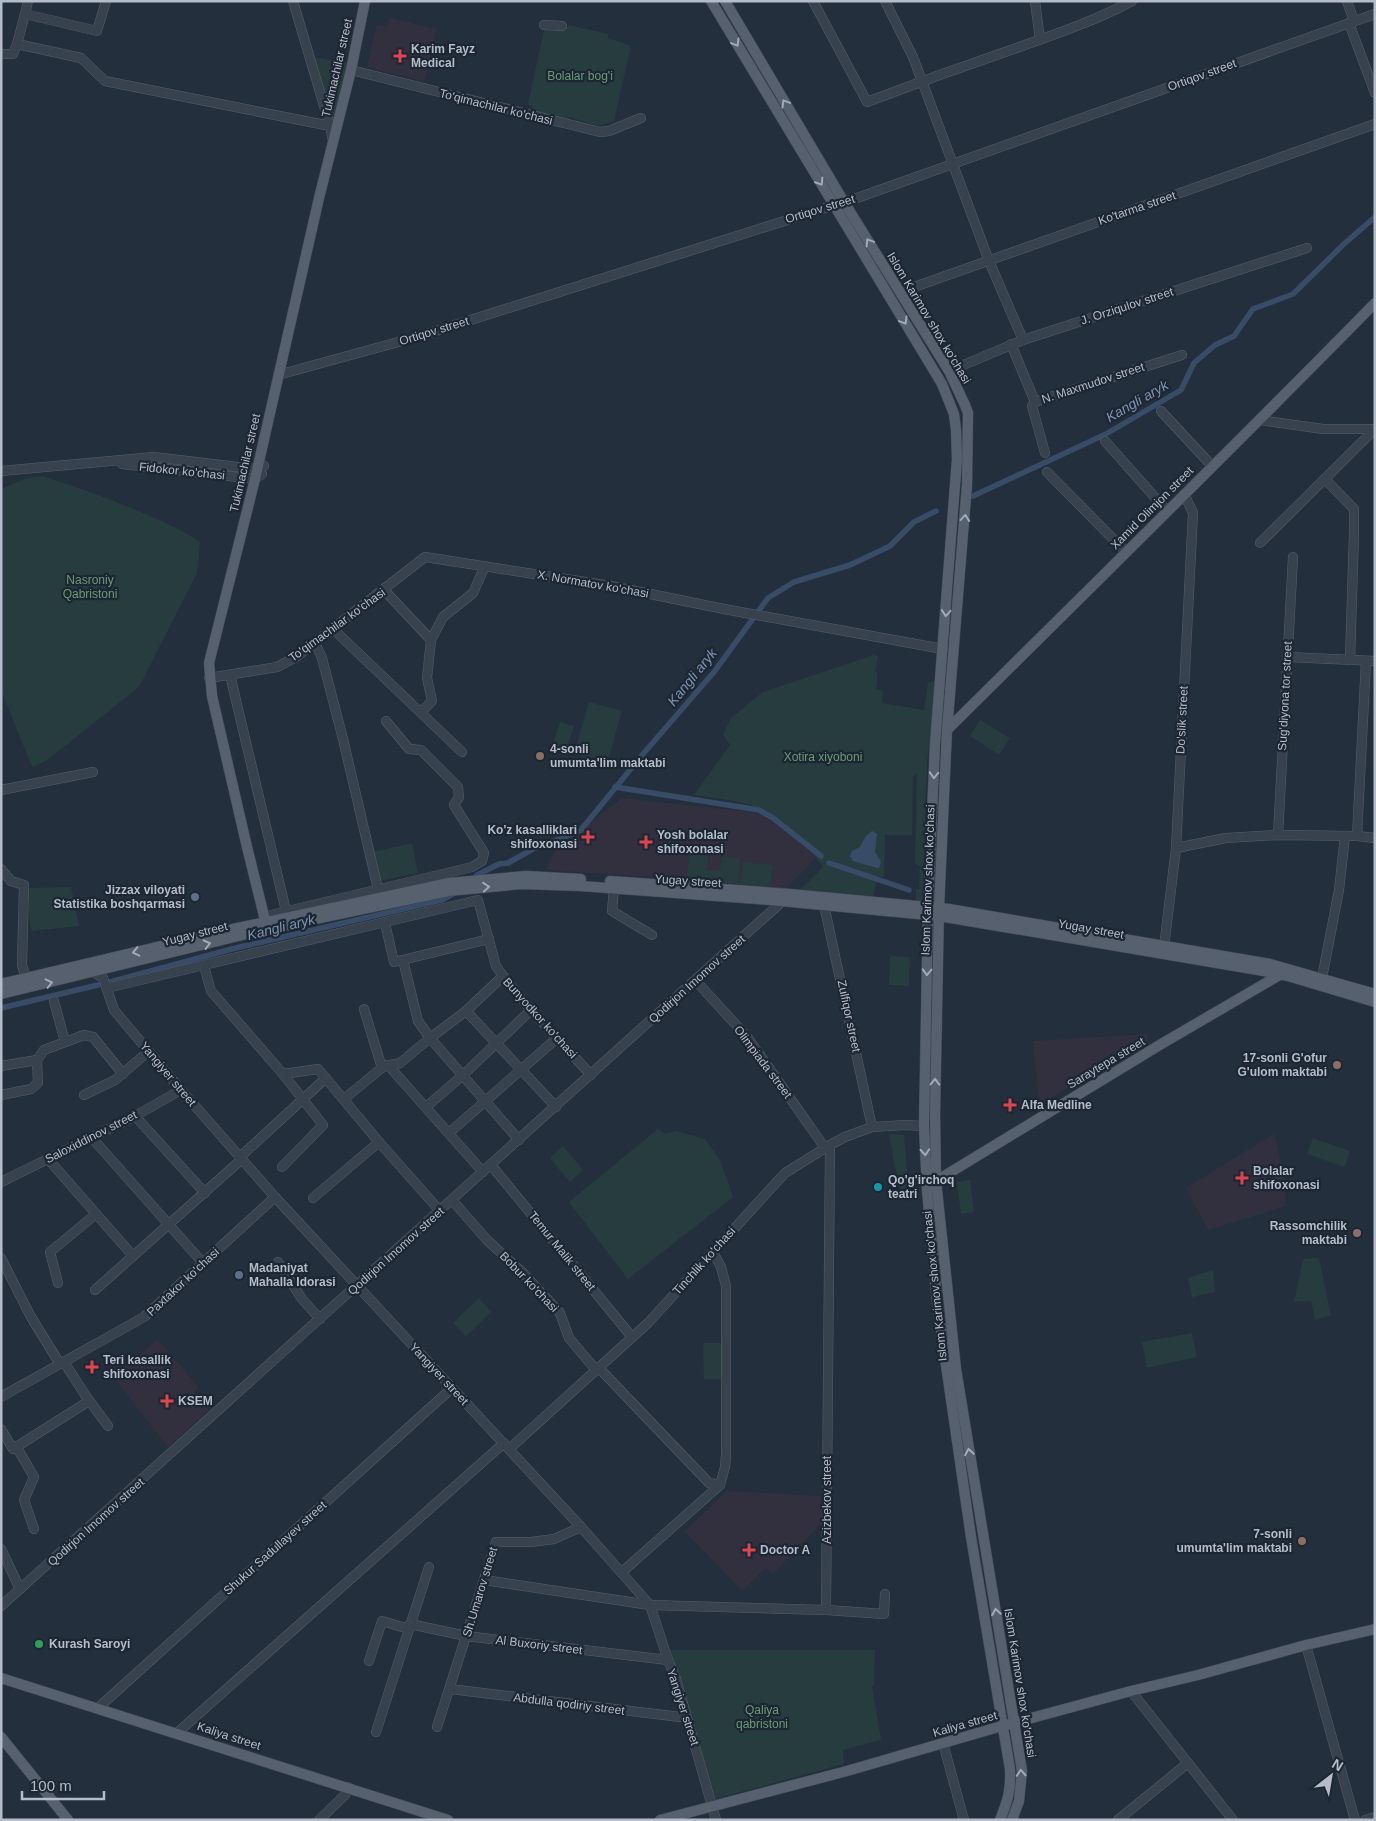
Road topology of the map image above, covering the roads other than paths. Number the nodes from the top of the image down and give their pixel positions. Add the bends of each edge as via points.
1 (28, 1) edge
2 (106, 1) edge
3 (293, 1) edge
4 (365, 1) edge
5 (371, 1) edge
6 (711, 1) edge
7 (725, 1) edge
8 (813, 1) edge
9 (885, 1) edge
10 (1035, 1) edge
11 (1132, 1) edge
12 (1347, 1) edge
13 (25, 14) junction
14 (1375, 14) edge
15 (1352, 22) junction
16 (544, 25) dead end
17 (562, 26) dead end
18 (1040, 40) junction
19 (17, 44) junction
20 (1, 54) edge
21 (352, 70) junction
22 (922, 81) junction
23 (1375, 93) edge
24 (641, 118) dead end
25 (1375, 124) edge
26 (336, 128) junction
27 (953, 164) junction
28 (844, 202) junction
29 (834, 205) junction
30 (1307, 248) dead end
31 (989, 261) junction
32 (900, 292) junction
33 (1375, 303) edge
34 (1023, 340) junction
35 (1011, 344) junction
36 (1182, 355) dead end
37 (949, 371) junction
38 (281, 374) junction
39 (1035, 402) junction
40 (1161, 410) dead end
41 (1260, 420) junction
42 (1375, 429) edge
43 (1105, 441) dead end
44 (1045, 453) dead end
45 (99, 462) junction
46 (1212, 466) junction
47 (1, 471) edge
48 (260, 471) junction
49 (1047, 472) dead end
50 (1325, 479) junction
51 (1184, 494) junction
52 (1167, 511) junction
53 (1260, 544) dead end
54 (1126, 552) junction
55 (425, 557) joint
56 (1293, 557) dead end
57 (950, 564) junction
58 (485, 566) junction
59 (961, 566) junction
60 (384, 590) junction
61 (333, 629) junction
62 (431, 640) junction
63 (315, 643) junction
64 (943, 649) junction
65 (1288, 657) junction
66 (1350, 660) junction
67 (1370, 661) edge
68 (230, 675) junction
69 (212, 677) junction
70 (421, 712) junction
71 (386, 721) dead end
72 (948, 730) junction
73 (462, 752) dead end
74 (93, 772) dead end
75 (1, 790) edge
76 (1278, 835) junction
77 (1345, 836) junction
78 (1356, 836) junction
79 (1375, 838) edge
80 (1176, 848) junction
81 (1, 869) edge
82 (614, 888) junction
83 (378, 889) junction
84 (787, 897) junction
85 (824, 905) junction
86 (933, 911) junction
87 (286, 912) junction
88 (270, 923) junction
89 (385, 923) junction
90 (652, 935) dead end
91 (489, 939) junction
92 (1164, 947) junction
93 (403, 960) junction
94 (204, 966) junction
95 (109, 968) junction
96 (1290, 969) junction
97 (94, 972) junction
98 (1280, 974) junction
99 (503, 976) junction
100 (26, 978) junction
101 (103, 978) junction
102 (1322, 978) junction
103 (696, 981) junction
104 (1, 984) edge
105 (107, 988) junction
106 (1, 994) edge
107 (1375, 994) edge
108 (54, 1001) dead end
109 (1375, 1002) edge
110 (364, 1009) dead end
111 (531, 1010) junction
112 (466, 1011) junction
113 (430, 1038) junction
114 (558, 1038) junction
115 (65, 1042) junction
116 (497, 1043) junction
117 (148, 1051) junction
118 (37, 1060) junction
119 (1, 1066) edge
120 (385, 1067) junction
121 (522, 1070) junction
122 (122, 1074) junction
123 (283, 1074) junction
124 (463, 1075) junction
125 (592, 1075) junction
126 (326, 1078) junction
127 (181, 1090) junction
128 (1, 1095) edge
129 (84, 1095) dead end
130 (303, 1098) junction
131 (344, 1099) junction
132 (486, 1101) junction
133 (556, 1107) junction
134 (426, 1108) junction
135 (135, 1116) junction
136 (924, 1126) junction
137 (872, 1127) junction
138 (449, 1133) junction
139 (92, 1138) junction
140 (519, 1140) junction
141 (379, 1142) junction
142 (827, 1146) junction
143 (241, 1158) junction
144 (48, 1159) junction
145 (491, 1165) junction
146 (282, 1167) dead end
147 (483, 1172) junction
148 (936, 1181) junction
149 (1, 1182) edge
150 (205, 1193) junction
151 (275, 1196) junction
152 (313, 1198) dead end
153 (452, 1200) junction
154 (440, 1211) junction
155 (96, 1214) junction
156 (169, 1224) junction
157 (713, 1252) junction
158 (133, 1256) junction
159 (1, 1258) edge
160 (203, 1262) junction
161 (278, 1262) dead end
162 (58, 1284) dead end
163 (357, 1286) junction
164 (95, 1290) dead end
165 (320, 1319) junction
166 (632, 1337) junction
167 (62, 1363) junction
168 (598, 1369) junction
169 (452, 1388) junction
170 (1, 1397) edge
171 (88, 1399) junction
172 (956, 1400) junction
173 (108, 1426) dead end
174 (1, 1429) edge
175 (16, 1446) junction
176 (506, 1446) junction
177 (720, 1485) junction
178 (581, 1527) junction
179 (34, 1529) dead end
180 (1, 1549) edge
181 (429, 1567) dead end
182 (622, 1572) junction
183 (484, 1580) junction
184 (20, 1590) junction
185 (885, 1594) dead end
186 (650, 1605) junction
187 (1, 1606) edge
188 (826, 1610) junction
189 (1375, 1622) edge
190 (410, 1627) junction
191 (1375, 1629) edge
192 (466, 1636) junction
193 (1306, 1645) junction
194 (668, 1660) junction
195 (370, 1661) dead end
196 (1, 1678) edge
197 (450, 1689) junction
198 (1131, 1691) junction
199 (98, 1708) junction
200 (686, 1713) junction
201 (1015, 1723) junction
202 (1003, 1726) junction
203 (437, 1727) dead end
204 (376, 1732) dead end
205 (176, 1733) junction
206 (1, 1737) edge
207 (944, 1743) junction
208 (1, 1744) edge
209 (1188, 1763) junction
210 (348, 1787) junction
211 (712, 1806) junction
212 (1375, 1817) edge
213 (61, 1820) edge
214 (68, 1820) edge
215 (319, 1820) edge
216 (448, 1820) edge
217 (660, 1820) edge
218 (716, 1820) edge
219 (964, 1820) edge
220 (1000, 1820) edge
221 (1012, 1820) edge
222 (1118, 1820) edge
223 (1233, 1820) edge
224 (1355, 1820) edge
225 (1365, 1820) edge

1 - 13 street
2 - 13 street via 97,31
3 - 26 street
4 - 21 main road, Tukimachilar street
5 - 21 main road, Tukimachilar street
6 -> 29 main road, Islom Karimov shox ko'chasi
28 -> 7 main road, Islom Karimov shox ko'chasi
8 - 22 street via 867,102
9 - 22 street
10 - 18 street
11 - 18 street via 1113,12
12 - 15 street
13 - 19 street
14 - 15 street, Ortiqov street
15 - 23 street
15 - 27 street, Ortiqov street
16 - 17 street
18 - 22 street
19 - 20 street via 13,54
19 - 26 street via 81,58 105,80
21 - 24 street, To'qimachilar ko'chasi via 600,132
21 - 26 main road, Tukimachilar street
22 - 27 street
25 - 31 street, Ko'tarma street
26 - 38 main road, Tukimachilar street
26 - 38 main road, Tukimachilar street
27 - 28 street, Ortiqov street
27 - 31 street
28 - 29 street, Ortiqov street
32 -> 28 main road, Islom Karimov shox ko'chasi
29 - 38 street, Ortiqov street via 420,336
29 -> 57 main road, Islom Karimov shox ko'chasi via 942,384 954,414 957,459
30 - 34 street, J. Orziqulov street
31 - 32 street, Ko'tarma street
31 - 34 street
32 - 37 main road, Islom Karimov shox ko'chasi
33 - 41 main road, Xamid Olimjon street
34 - 35 street, J. Orziqulov street
35 - 37 street, J. Orziqulov street
35 - 39 street, N. Maxmudov street
36 - 39 street, N. Maxmudov street
59 -> 37 main road, Islom Karimov shox ko'chasi via 968,413
38 - 48 main road, Tukimachilar street
39 - 44 street via 1032,406
40 - 46 street
41 - 42 street via 1322,429
41 - 46 main road, Xamid Olimjon street
42 - 50 street
43 - 52 street
45 - 47 street, Fidokor ko'chasi
45 - 48 street, Fidokor ko'chasi
45 - 48 street, Fidokor ko'chasi via 154,457
46 - 51 main road, Xamid Olimjon street
48 - 69 main road, Tukimachilar street via 210,659
49 - 54 street
50 - 53 street
50 - 66 street via 1354,509
51 - 52 main road, Xamid Olimjon street
51 - 80 street, Do'slik street via 1193,513
52 - 54 main road, Xamid Olimjon street
54 - 72 main road, Xamid Olimjon street
55 - 58 street, X. Normatov ko'chasi
55 - 60 street, To'qimachilar ko'chasi
56 - 65 street, Sug'diyona tor street
57 - 59 main road via 956,559
57 -> 64 main road, Islom Karimov shox ko'chasi
58 - 62 street via 473,593 443,617
58 - 64 street, X. Normatov ko'chasi via 611,586
59 - 72 main road, Islom Karimov shox ko'chasi
60 - 61 street, To'qimachilar ko'chasi
60 - 62 street
61 - 63 street, To'qimachilar ko'chasi
61 - 70 street
62 - 70 street via 427,678 432,701
63 - 68 street, To'qimachilar ko'chasi via 277,667
63 - 83 street via 344,739
64 -> 86 main road, Islom Karimov shox ko'chasi via 935,744
65 - 66 street
65 - 76 street, Sug'diyona tor street
66 - 67 street
67 - 78 street
68 - 69 street, To'qimachilar ko'chasi
68 - 87 street
69 - 88 main road, Tukimachilar street via 234,792
70 - 73 street
71 - 83 street via 409,749 421,750 458,787 459,797 454,805 484,853 482,861 472,867
72 - 86 main road, Islom Karimov shox ko'chasi
74 - 75 street
76 - 77 street
76 - 80 street via 1226,838
77 - 78 street
77 - 102 street
78 - 79 street
80 - 92 street, Do'slik street
81 - 100 street via 11,881 24,884 22,965
82 - 84 main road, Yugay street
88 -> 82 main road, Yugay street via 448,891 522,884
82 - 90 street via 612,911
83 - 87 street
84 - 85 main road, Yugay street
84 - 86 main road, Yugay street
84 - 88 main road, Yugay street via 526,876 449,882
84 - 103 street, Qodirjon Imomov street
85 - 86 main road, Yugay street
85 - 137 street, Zulfiqor street
86 - 92 main road, Yugay street
86 - 98 main road, Yugay street
86 -> 136 main road, Islom Karimov shox ko'chasi
148 -> 86 main road, Islom Karimov shox ko'chasi
87 - 88 street
95 -> 88 main road, Yugay street
88 -> 100 main road, Yugay street
89 - 91 street, Bunyodkor ko'chasi via 478,900
89 - 93 street via 394,962
89 - 94 street
91 - 93 street
91 - 99 street, Bunyodkor ko'chasi via 496,966
92 - 96 main road, Yugay street
93 - 113 street via 418,1021
94 - 105 street
94 - 123 street via 211,991
95 - 97 main road, Yugay street
95 - 101 street
96 - 98 main road, Saraytepa street
96 - 102 main road, Yugay street
97 - 101 street
106 -> 97 main road, Yugay street
98 - 109 main road, Yugay street
98 - 148 main road, Saraytepa street
99 - 111 street, Bunyodkor ko'chasi
99 - 112 street
100 - 104 main road, Yugay street
101 - 105 street, Yangiyer street
102 - 107 main road, Yugay street
103 - 125 street, Qodirjon Imomov street
103 - 142 street, Olimpiada street via 748,1038
105 - 117 street, Yangiyer street via 114,1010
108 - 115 street
110 - 120 street
111 - 114 street, Bunyodkor ko'chasi
111 - 116 street
112 - 113 street
112 - 116 street
113 - 120 street via 400,1064
113 - 124 street
114 - 121 street
114 - 125 street, Bunyodkor ko'chasi
115 - 118 street via 44,1050
115 - 122 street via 84,1035 93,1037
116 - 121 street
116 - 124 street
117 - 122 street
117 - 127 street, Yangiyer street
118 - 119 street
118 - 128 street via 38,1083 31,1089
120 - 131 street
120 - 134 street
121 - 132 street
121 - 133 street
122 - 129 street
123 - 126 street via 318,1070
123 - 130 street
124 - 132 street
124 - 134 street
125 - 133 street, Qodirjon Imomov street
126 - 130 street
126 - 131 street
127 - 135 street, Saloxiddinov street
127 - 143 street, Yangiyer street
130 - 143 street
130 - 146 street via 323,1125
131 - 141 street
132 - 138 street
132 - 140 street
133 - 140 street, Qodirjon Imomov street
134 - 138 street
135 - 139 street, Saloxiddinov street
135 - 150 street
136 - 137 street, Tinchlik ko'chasi
136 -> 172 main road, Islom Karimov shox ko'chasi via 936,1292
137 - 142 street, Tinchlik ko'chasi
138 - 147 street
139 - 144 street, Saloxiddinov street
139 - 156 street
140 - 145 street, Qodirjon Imomov street
141 - 152 street
141 - 154 street
142 - 157 street, Tinchlik ko'chasi via 786,1173
142 - 188 street, Azizbekov street via 830,1215
143 - 150 street
143 - 151 street, Yangiyer street
144 - 149 street, Saloxiddinov street
144 - 155 street
145 - 147 street, Qodirjon Imomov street
145 - 166 street, Temur Malik street
147 - 153 street, Qodirjon Imomov street
148 - 172 main road, Islom Karimov shox ko'chasi
150 - 156 street
151 - 160 street, Paxtakor ko'chasi
151 - 163 street, Yangiyer street
153 - 154 street, Qodirjon Imomov street
153 - 168 street, Bobur ko'chasi via 560,1313 569,1338
154 - 163 street, Qodirjon Imomov street
155 - 158 street
155 - 162 street via 50,1252
156 - 158 street
156 - 160 street
157 - 166 street, Tinchlik ko'chasi
157 - 177 street via 726,1286 726,1461
158 - 164 street
159 - 167 street via 31,1317
160 - 167 street, Paxtakor ko'chasi via 144,1318
161 - 165 street via 302,1299
163 - 165 street, Qodirjon Imomov street
163 - 169 street, Yangiyer street
165 - 184 street, Qodirjon Imomov street
166 - 168 street, Tinchlik ko'chasi
167 - 170 street, Paxtakor ko'chasi
167 - 171 street
168 - 176 street, Tinchlik ko'chasi
168 - 177 street via 709,1483
169 - 176 street, Yangiyer street
169 - 199 street, Shukur Sadullayev street
171 - 173 street
171 - 175 street
201 -> 172 main road, Islom Karimov shox ko'chasi
172 - 202 main road, Islom Karimov shox ko'chasi via 971,1537
174 - 175 street via 13,1449
175 - 179 street via 34,1477 24,1500
176 - 178 street, Yangiyer street
176 - 205 street, Tinchlik ko'chasi
177 - 182 street
178 - 182 street, Yangiyer street
178 - 183 street, Sh.Umarov street via 554,1539 496,1542
180 - 184 street
181 - 190 street
182 - 186 street, Yangiyer street
183 - 186 street
183 - 192 street, Sh.Umarov street
184 - 187 street, Qodirjon Imomov street
185 - 188 street via 884,1614
186 - 188 street
186 - 194 street, Yangiyer street
189 - 193 main road, Kaliya street
190 - 192 street, Al Buxoriy street
190 - 195 street, Al Buxoriy street via 382,1621
190 - 204 street
191 - 193 main road, Kaliya street
192 - 194 street, Al Buxoriy street
192 - 197 street, Sh.Umarov street
193 - 198 main road, Kaliya street
193 - 224 street
194 - 200 street, Yangiyer street
196 - 199 main road, Kaliya street
197 - 200 street, Abdulla qodiriy street via 680,1717
197 - 203 street, Sh.Umarov street
198 - 201 main road, Kaliya street
198 - 209 street
199 - 205 main road, Kaliya street
200 - 211 street, Yangiyer street
201 - 202 main road, Kaliya street
221 -> 201 main road, Islom Karimov shox ko'chasi via 1022,1787
202 - 207 main road, Kaliya street
202 - 220 main road, Islom Karimov shox ko'chasi via 1010,1784
205 - 210 main road, Kaliya street
206 - 214 main road
207 - 211 main road, Kaliya street
207 - 219 street
208 - 213 main road
209 - 222 street
209 - 223 street
210 - 215 street via 345,1795
210 - 216 main road, Kaliya street
211 - 217 main road, Kaliya street
211 - 218 street, Yangiyer street
212 - 225 street

